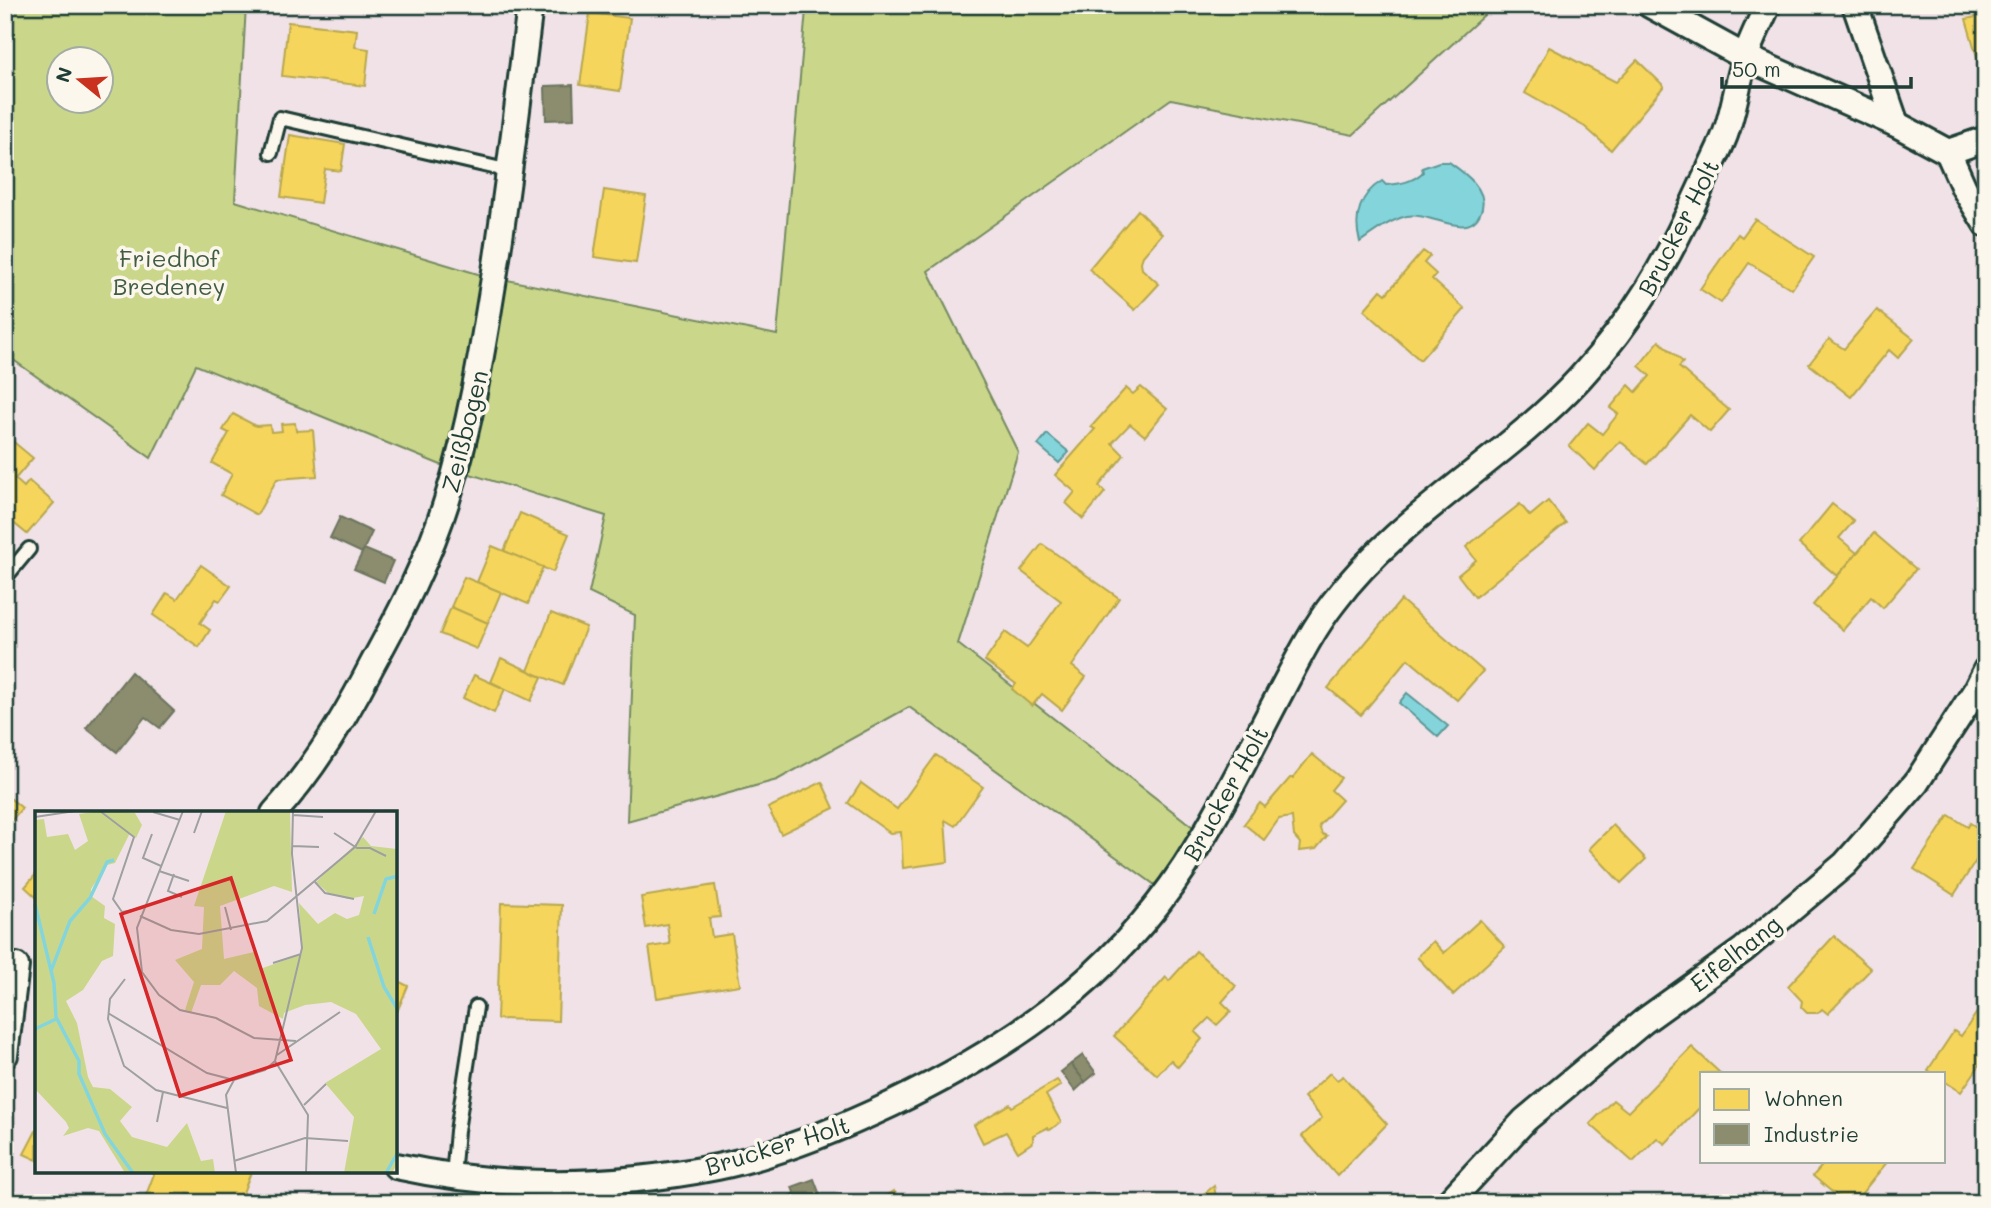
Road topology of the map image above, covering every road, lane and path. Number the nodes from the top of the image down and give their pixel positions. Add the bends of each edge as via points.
1 (530, 5) edge
2 (1650, 5) edge
3 (1768, 5) edge
4 (1855, 5) edge
5 (1745, 57) junction
6 (1896, 124) junction
7 (1986, 139) edge
8 (1948, 152) junction
9 (271, 153) dead end
10 (510, 171) junction
11 (1986, 225) edge
12 (29, 549) dead end
13 (5, 578) edge
14 (1986, 670) edge
15 (276, 811) edge
16 (10, 961) edge
17 (35, 981) edge
18 (476, 1007) dead end
19 (5, 1055) edge
20 (397, 1166) edge
21 (453, 1177) junction
22 (1448, 1203) edge

1 - 10 street, Zeißbogen
2 - 5 street
3 - 5 street, Brucker Holt
4 - 6 street
5 - 6 street
5 - 21 street, Brucker Holt via 1725,135 1670,254 1629,319 1547,412 1390,541 1335,600 1314,630 1184,867 1138,928 1083,984 986,1055 859,1120 809,1140 721,1166 639,1179 527,1183
6 - 8 street
7 - 8 street
8 - 11 street
9 - 10 lane via 280,118
10 - 15 street, Zeißbogen via 470,421 442,513 415,585 344,718
12 - 13 lane
14 - 22 street, Eifelhang via 1916,783 1845,864 1525,1120
16 - 17 street
16 - 19 street
18 - 21 lane
20 - 21 street, Brucker Holt

